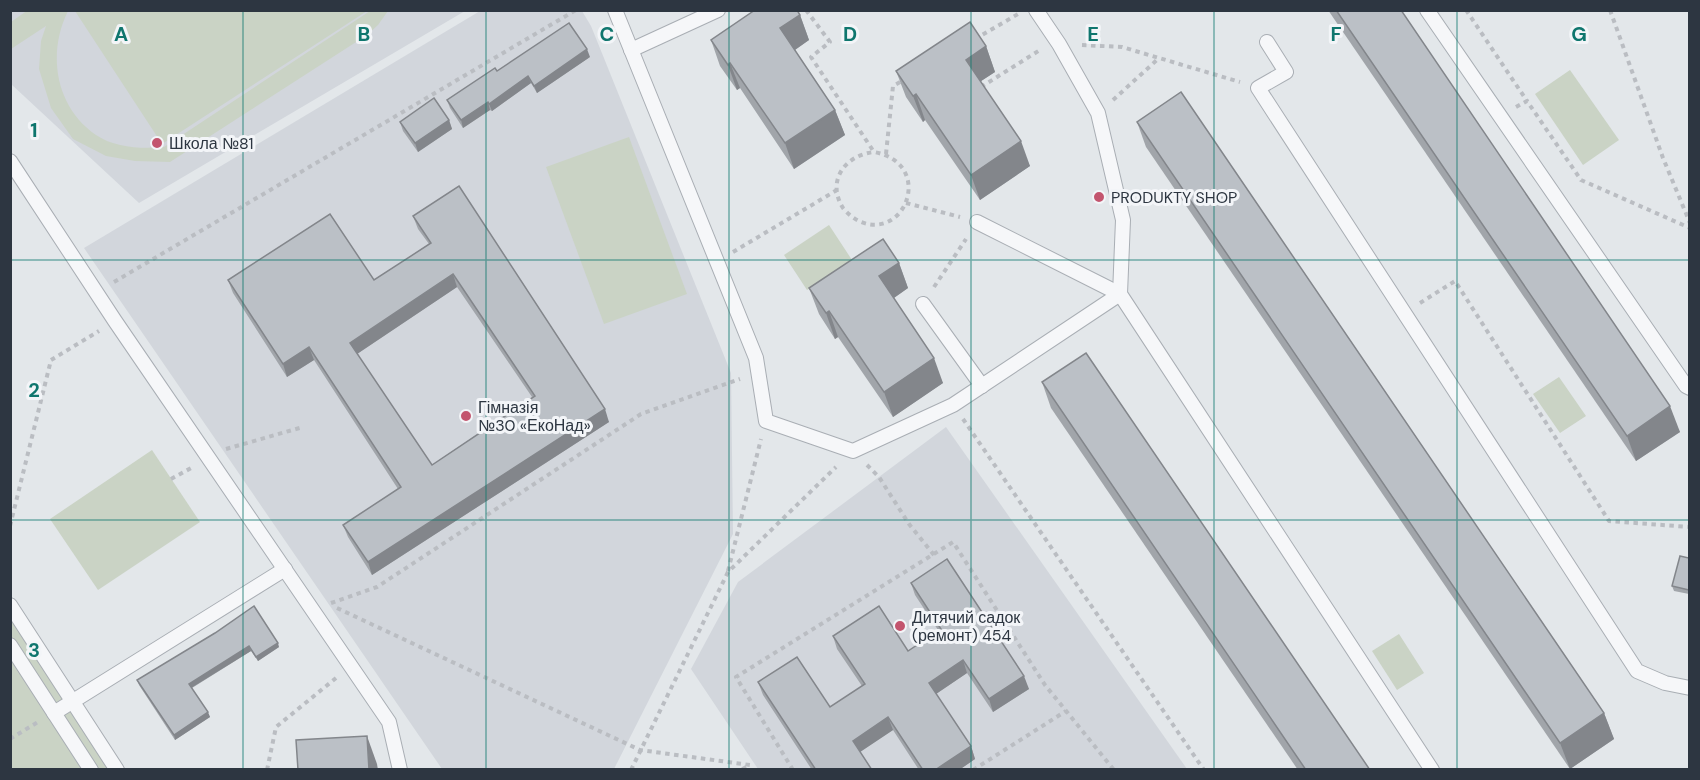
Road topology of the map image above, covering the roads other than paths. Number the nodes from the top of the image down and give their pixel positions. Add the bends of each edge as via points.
1 (615, 10) edge
2 (718, 10) edge
3 (1036, 10) edge
4 (1427, 10) edge
5 (1267, 42) dead end
6 (631, 50) junction
7 (10, 161) edge
8 (977, 222) road end
9 (1120, 294) junction
10 (923, 304) road end
11 (982, 386) junction
12 (1689, 388) edge
13 (285, 569) junction
14 (10, 605) edge
15 (10, 645) edge
16 (1689, 688) edge
17 (73, 701) junction
18 (54, 713) junction
19 (91, 770) edge
20 (117, 770) edge
21 (400, 770) edge
22 (1432, 770) edge

1 - 6 lane
2 - 6 lane
3 - 9 lane via 1098,113 1123,219
4 - 12 lane
5 - 16 lane via 1286,72 1258,88 1637,671
6 - 11 lane via 756,358 766,421 853,451 953,405
7 - 13 lane
8 - 9 lane
9 - 11 lane
9 - 22 lane
10 - 11 lane
13 - 17 lane
13 - 21 lane via 389,722
14 - 17 lane
15 - 18 lane
17 - 18 lane
17 - 20 lane
18 - 19 lane

